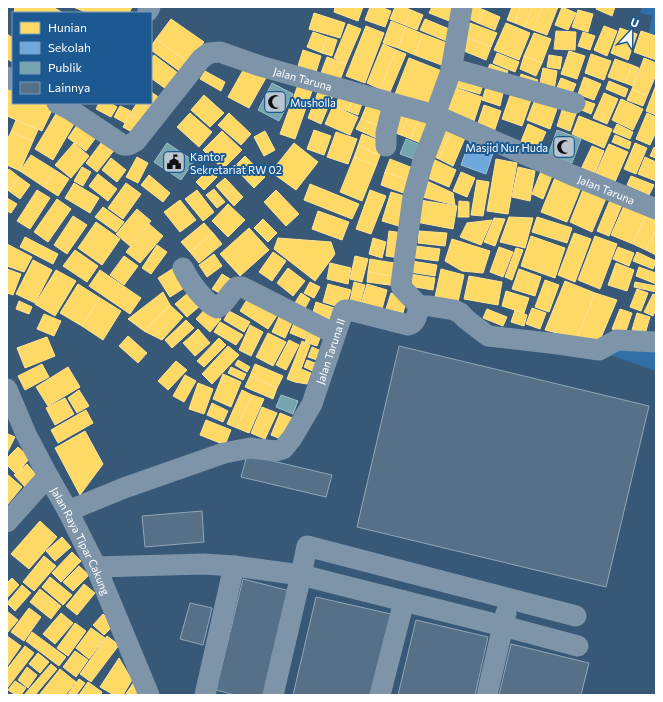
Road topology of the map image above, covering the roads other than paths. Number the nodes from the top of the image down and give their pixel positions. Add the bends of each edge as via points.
1 (462, 7) edge
2 (451, 68) junction
3 (575, 103) dead end
4 (59, 104) edge
5 (393, 104) junction
6 (438, 116) junction
7 (386, 146) dead end
8 (656, 209) edge
9 (182, 268) dead end
10 (419, 306) junction
11 (334, 334) junction
12 (656, 342) edge
13 (7, 389) edge
14 (48, 476) junction
15 (68, 511) junction
16 (7, 522) edge
17 (234, 566) junction
18 (96, 567) junction
19 (301, 575) junction
20 (509, 598) junction
21 (404, 601) junction
22 (576, 616) dead end
23 (503, 626) junction
24 (578, 646) dead end
25 (148, 695) edge
26 (205, 695) edge
27 (273, 695) edge
28 (380, 695) edge
29 (487, 695) edge

1 - 2 street
2 - 3 street
2 - 6 street
4 - 5 street, Jalan Taruna via 123,145 129,146 136,141 201,59 209,53 220,52
5 - 6 street, Jalan Taruna
5 - 7 street via 386,133
6 - 8 street, Jalan Taruna
6 - 10 street via 413,197 401,284
9 - 11 street via 210,305 217,308 237,286 242,287
10 - 11 street, Jalan Taruna II via 415,320 408,325 345,310
10 - 12 street via 460,312 488,336 599,350 617,340
11 - 15 street, Jalan Taruna II via 312,404 283,449 276,452 250,448 224,453 124,488
13 - 14 street, Jalan Raya Tipar Cakung
14 - 15 street, Jalan Raya Tipar Cakung
14 - 16 street
15 - 18 street, Jalan Raya Tipar Cakung
17 - 18 street via 204,564
17 - 19 street
17 - 26 street
18 - 25 street, Jalan Raya Tipar Cakung
19 - 20 street via 307,546
19 - 21 street
19 - 27 street
20 - 22 street
20 - 23 street
21 - 23 street
21 - 28 street
23 - 24 street
23 - 29 street

